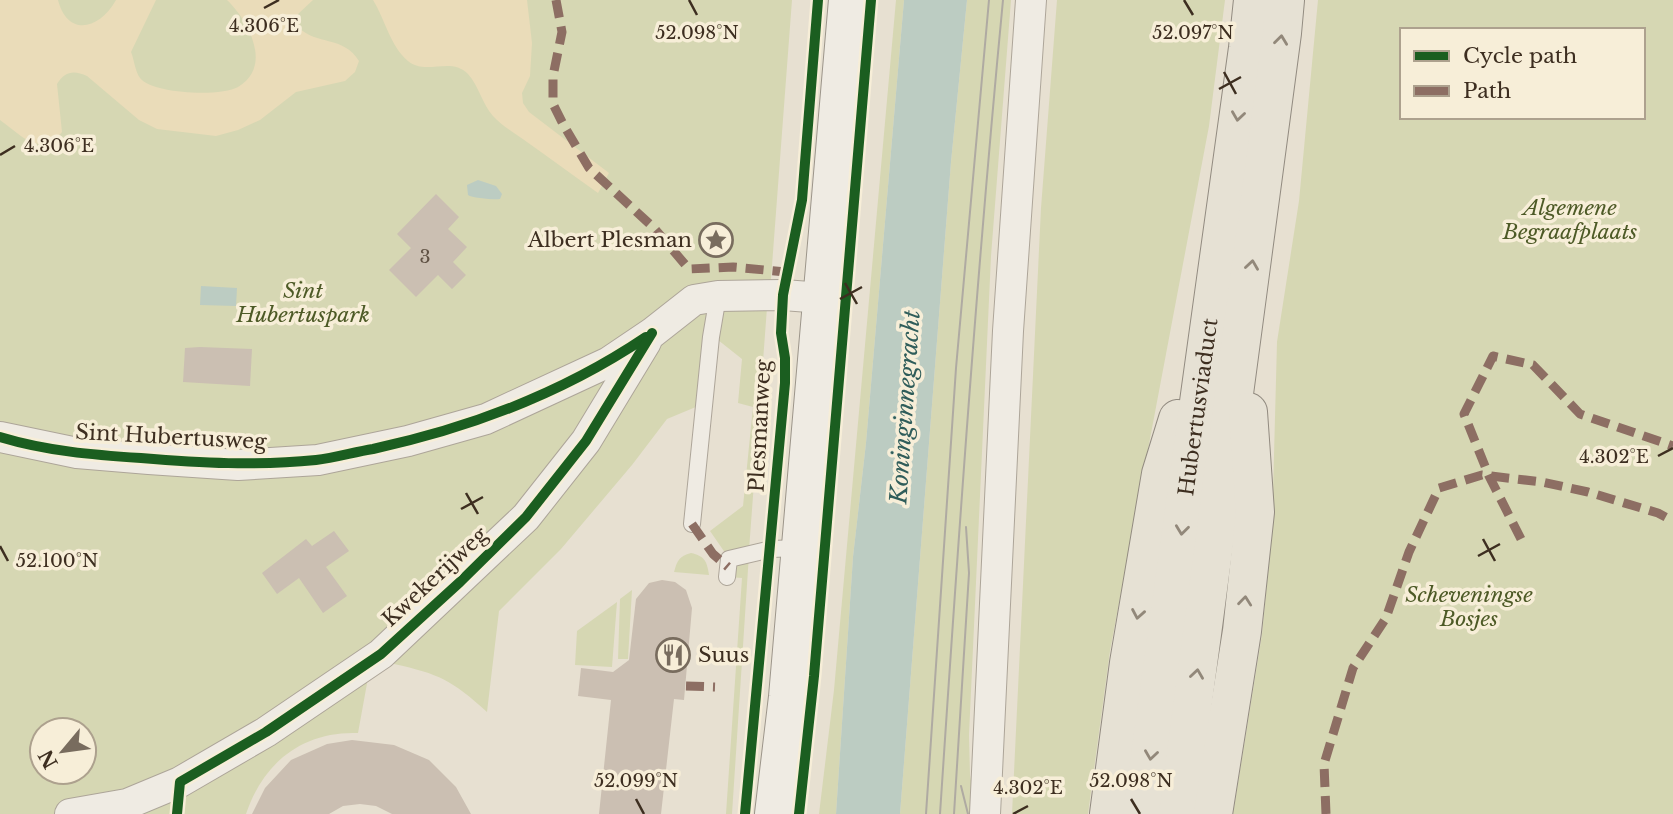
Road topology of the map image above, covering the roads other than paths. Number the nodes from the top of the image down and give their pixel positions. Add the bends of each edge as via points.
1 (848, 0) edge
2 (1031, 0) edge
3 (1252, 0) edge
4 (1285, 0) edge
5 (718, 296) junction
6 (823, 298) junction
7 (1226, 325) junction
8 (652, 333) junction
9 (0, 436) edge
10 (692, 524) dead end
11 (800, 548) junction
12 (727, 577) dead end
13 (70, 814) edge
14 (774, 814) edge
15 (985, 814) edge
16 (1109, 814) edge
17 (1142, 814) edge
18 (1178, 814) edge
19 (1213, 814) edge

1 - 6 main road
2 - 15 street via 1007,331
3 -> 7 main road, Hubertusviaduct
7 -> 4 main road, Hubertusviaduct
5 - 6 street, Sint Hubertusweg
5 - 8 street, Sint Hubertusweg via 694,300
5 - 10 lane
6 - 11 main road
7 -> 16 main road via 1161,474
7 -> 17 main road, Hubertusviaduct
18 -> 7 main road, Hubertusviaduct via 1231,406
19 -> 7 main road via 1242,631 1255,512
8 - 9 street, Sint Hubertusweg via 609,362 486,419 318,460 238,465 149,459 77,453
8 - 13 street, Kwekerijweg via 586,441 526,517 381,654 266,732 180,782 127,804
11 - 12 lane via 729,559
11 - 14 main road

